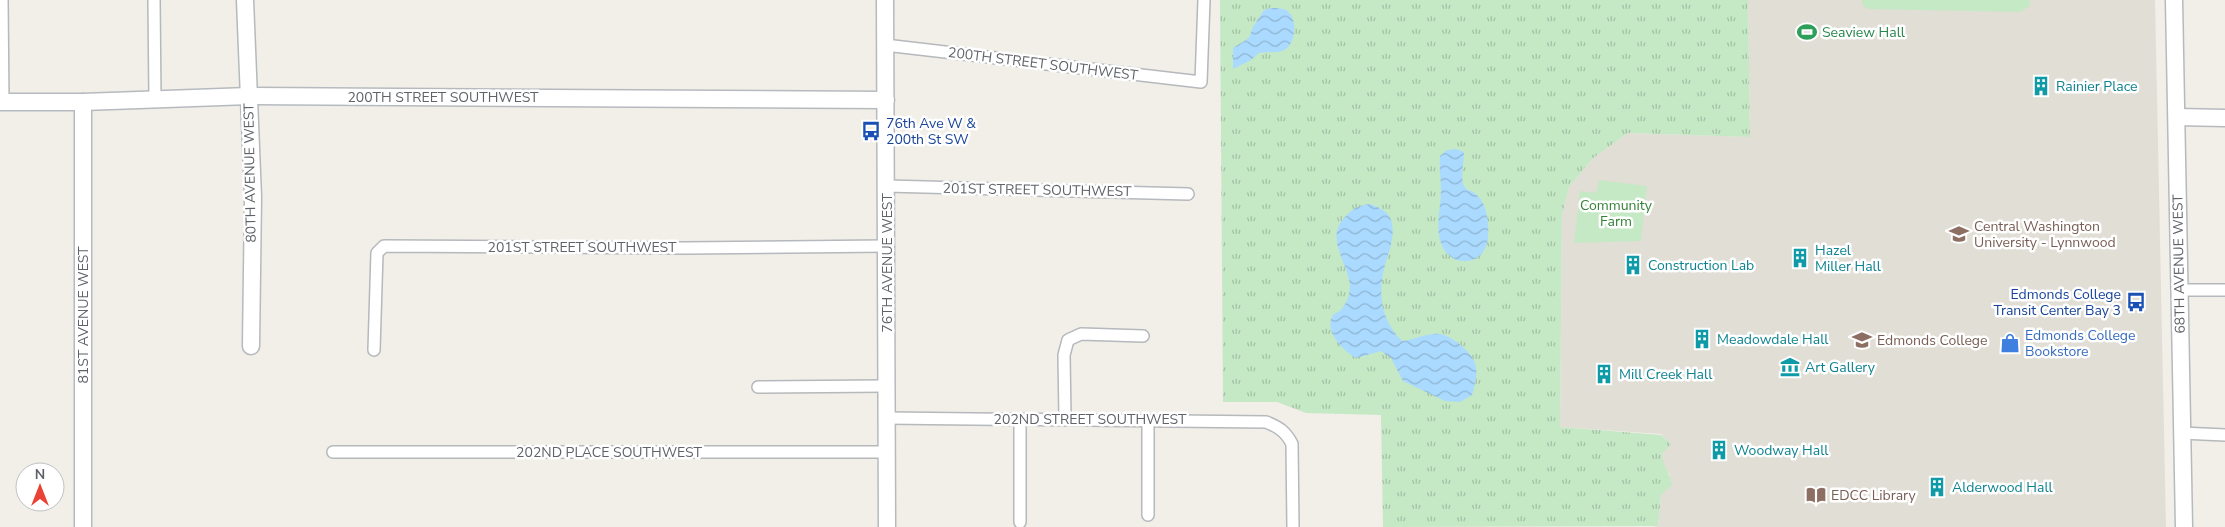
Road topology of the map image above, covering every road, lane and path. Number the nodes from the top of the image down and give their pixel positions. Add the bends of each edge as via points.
1 (2, 0) edge
2 (154, 0) edge
3 (245, 0) edge
4 (885, 0) edge
5 (1204, 0) edge
6 (2174, 0) edge
7 (885, 45) junction
8 (248, 96) junction
9 (155, 99) junction
10 (886, 100) junction
11 (1, 102) edge
12 (82, 102) junction
13 (2177, 117) junction
14 (2225, 118) edge
15 (887, 186) junction
16 (1188, 194) dead end
17 (886, 246) junction
18 (2179, 290) junction
19 (2225, 290) edge
20 (1143, 336) dead end
21 (251, 346) dead end
22 (374, 350) dead end
23 (886, 386) junction
24 (758, 387) dead end
25 (886, 418) junction
26 (1020, 419) junction
27 (1065, 419) junction
28 (1148, 420) junction
29 (2182, 434) junction
30 (2225, 435) edge
31 (333, 452) dead end
32 (886, 452) junction
33 (1148, 515) dead end
34 (1020, 522) dead end
35 (83, 527) edge
36 (887, 527) edge
37 (1293, 527) edge
38 (2184, 527) edge

1 - 11 street
2 - 9 street
3 - 8 street, 80TH AVENUE WEST
4 - 7 street, 76TH AVENUE WEST
5 - 7 street, 200TH STREET SOUTHWEST via 1202,82
6 - 13 street, 68TH AVENUE WEST
7 - 10 street, 76TH AVENUE WEST
8 - 9 street, 200TH STREET SOUTHWEST
8 - 10 street, 200TH STREET SOUTHWEST
8 - 21 street, 80TH AVENUE WEST via 253,197
9 - 12 street, 200TH STREET SOUTHWEST
10 - 15 street, 76TH AVENUE WEST
11 - 12 street, 200TH STREET SOUTHWEST
12 - 35 street, 81ST AVENUE WEST
13 - 14 street
13 - 18 street, 68TH AVENUE WEST
15 - 16 street, 201ST STREET SOUTHWEST
15 - 17 street, 76TH AVENUE WEST
17 - 22 street, 201ST STREET SOUTHWEST via 384,246 377,253
17 - 23 street, 76TH AVENUE WEST
18 - 19 street
18 - 29 street, 68TH AVENUE WEST
20 - 27 street via 1081,334 1068,340 1064,355
23 - 24 street
23 - 25 street, 76TH AVENUE WEST
25 - 26 street, 202ND STREET SOUTHWEST
25 - 32 street, 76TH AVENUE WEST
26 - 27 street, 202ND STREET SOUTHWEST
26 - 34 street
27 - 28 street, 202ND STREET SOUTHWEST
28 - 33 street
28 - 37 street, 202ND STREET SOUTHWEST via 1266,422 1280,428 1292,444
29 - 30 street
29 - 38 street, 68TH AVENUE WEST
31 - 32 street, 202ND PLACE SOUTHWEST
32 - 36 street, 76TH AVENUE WEST

